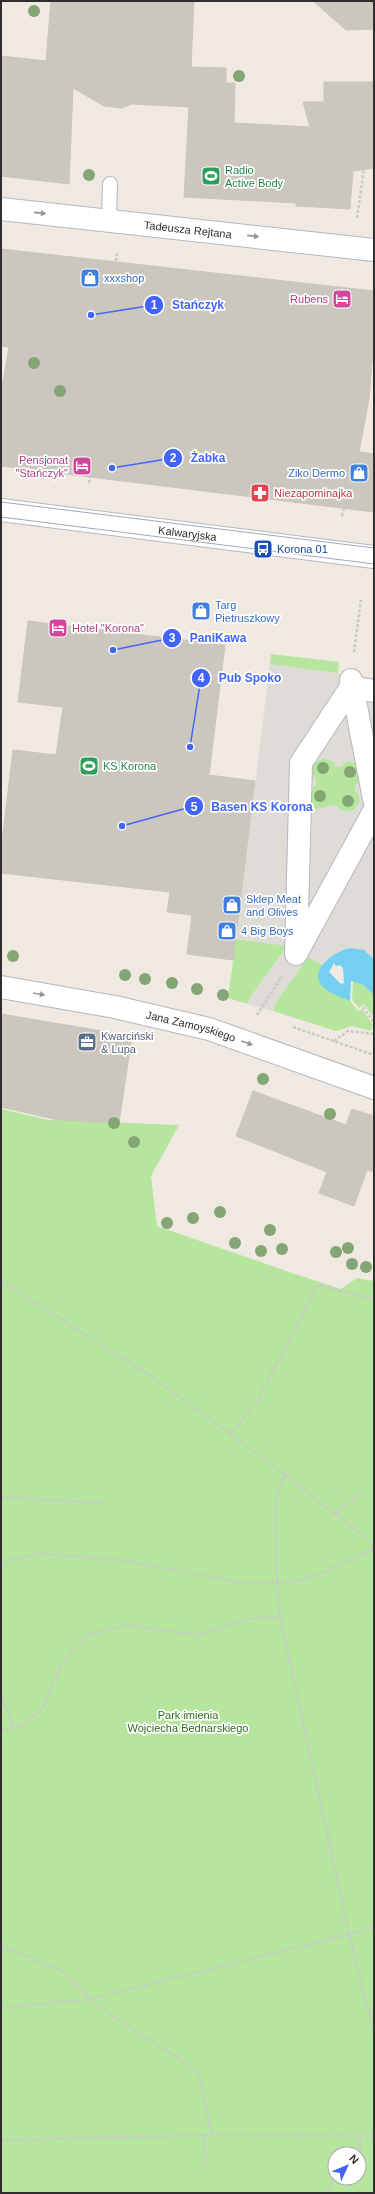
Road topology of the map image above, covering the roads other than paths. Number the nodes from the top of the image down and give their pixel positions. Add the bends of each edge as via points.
1 (110, 184) dead end
2 (1, 209) edge
3 (109, 220) junction
4 (374, 250) edge
5 (1, 510) edge
6 (374, 557) edge
7 (351, 673) junction
8 (374, 691) edge
9 (374, 799) edge
10 (374, 811) edge
11 (1, 987) edge
12 (374, 1088) edge

1 - 3 lane
2 -> 3 street, Tadeusza Rejtana
3 -> 4 street, Tadeusza Rejtana
5 - 6 street, Kalwaryjska
7 - 8 street
7 - 9 street
7 - 10 street via 301,763 296,954
11 -> 12 street, Jana Zamoyskiego via 115,1007 209,1029

